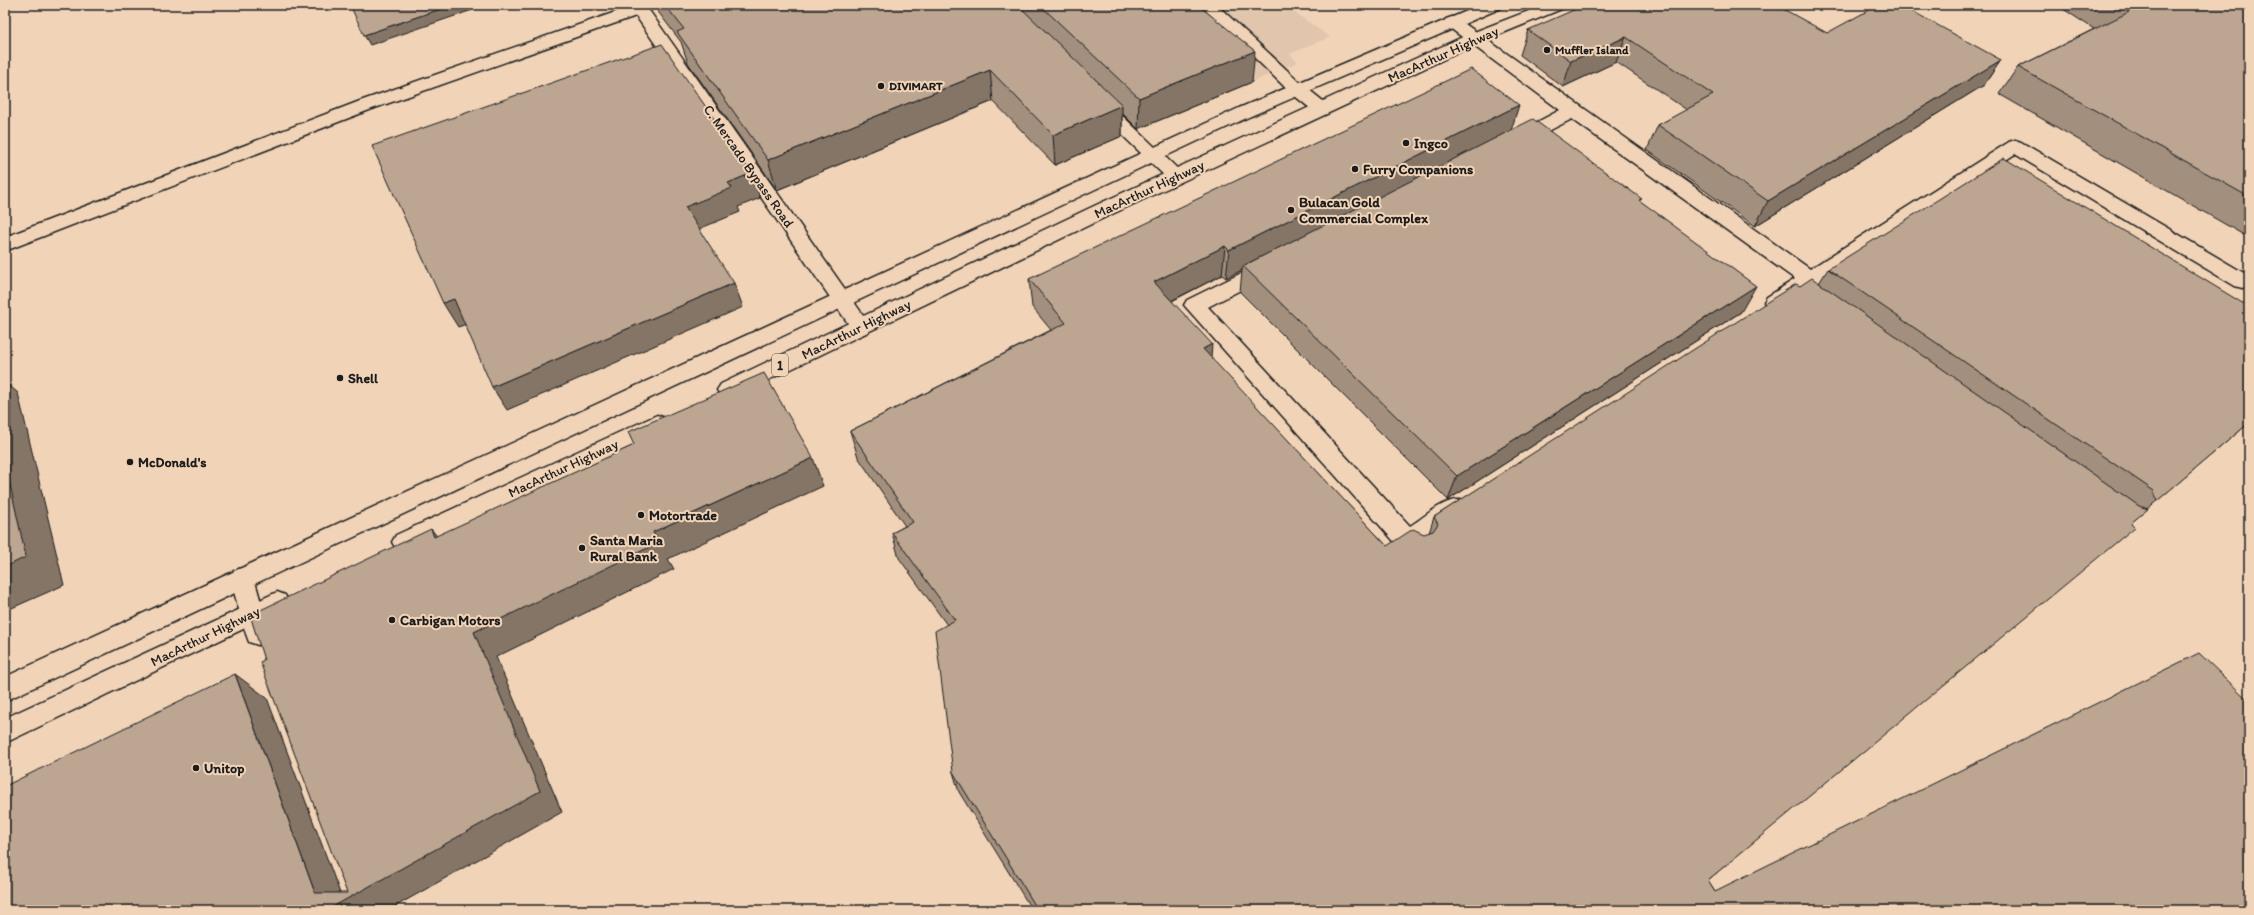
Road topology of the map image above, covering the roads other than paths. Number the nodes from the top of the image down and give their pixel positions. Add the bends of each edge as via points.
1 (1208, 5) edge
2 (1495, 5) edge
3 (1558, 5) edge
4 (639, 7) edge
5 (1452, 22) junction
6 (1475, 38) junction
7 (1297, 89) junction
8 (1088, 91) edge
9 (1322, 109) junction
10 (1573, 111) junction
11 (1503, 147) edge
12 (1153, 155) junction
13 (1176, 177) junction
14 (5, 244) edge
15 (1285, 258) edge
16 (1809, 279) junction
17 (2242, 281) dead end
18 (1791, 292) junction
19 (841, 299) junction
20 (1810, 305) edge
21 (1758, 313) edge
22 (861, 327) junction
23 (710, 398) edge
24 (674, 415) edge
25 (1473, 497) edge
26 (388, 550) edge
27 (242, 578) junction
28 (295, 594) edge
29 (253, 614) junction
30 (264, 656) edge
31 (5, 689) edge
32 (5, 731) edge

1 - 7 main road
2 - 5 main road, MacArthur Highway / 1
3 - 6 main road, MacArthur Highway / 1
4 - 14 main road via 366,105
4 - 19 main road, C. Mercado Bypass Road
5 - 6 main road
5 - 7 main road, MacArthur Highway / 1
6 - 9 main road, MacArthur Highway / 1
6 - 10 main road
7 - 9 main road
7 - 12 main road, MacArthur Highway / 1
8 - 12 main road
9 - 13 main road, MacArthur Highway / 1
10 - 11 main road
10 - 16 main road
12 - 13 main road
12 - 19 main road, MacArthur Highway / 1
13 - 22 main road, MacArthur Highway / 1
15 - 25 main road via 1194,305 1411,544
16 - 17 main road via 2015,146
16 - 18 main road
18 - 20 main road
18 - 21 main road
19 - 22 main road, C. Mercado Bypass Road
19 - 27 main road, MacArthur Highway / 1
22 - 23 main road, MacArthur Highway / 1
24 - 26 main road, MacArthur Highway
27 - 29 main road
27 - 31 main road, MacArthur Highway / 1
28 - 29 main road, MacArthur Highway
29 - 30 main road
29 - 32 main road, MacArthur Highway

